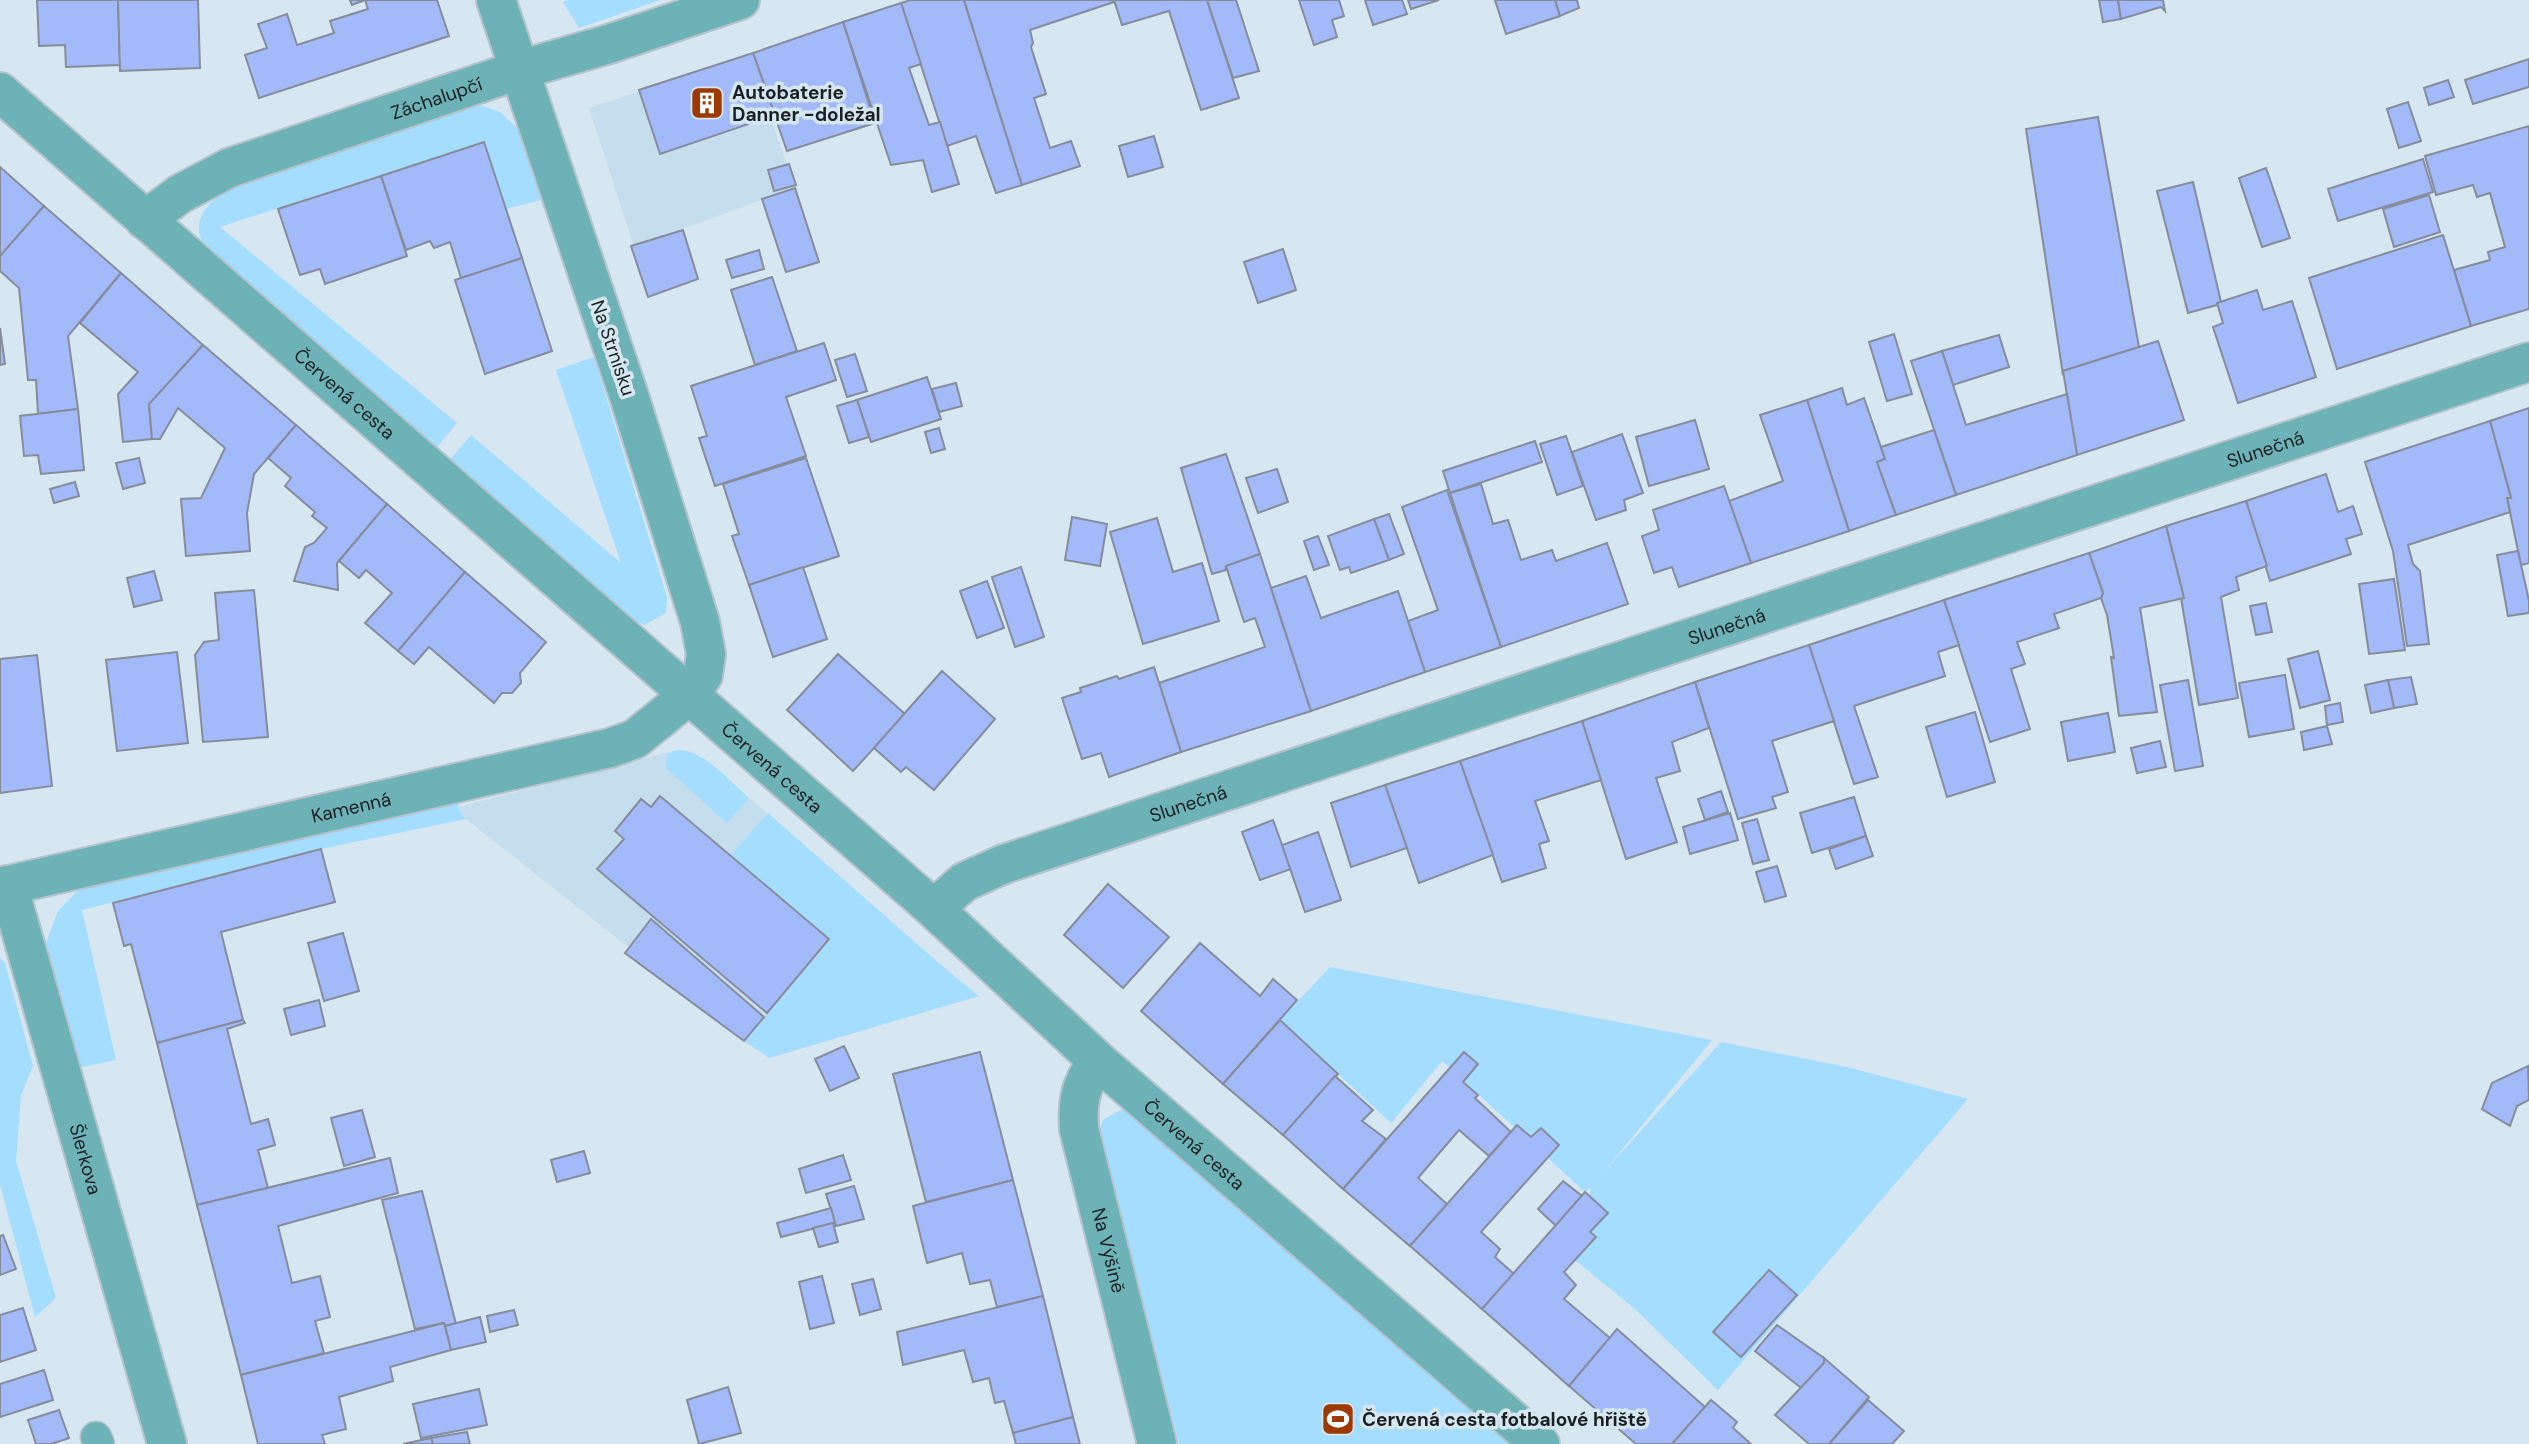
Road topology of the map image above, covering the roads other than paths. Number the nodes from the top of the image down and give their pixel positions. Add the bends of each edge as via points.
1 (496, 0) edge
2 (740, 0) edge
3 (519, 70) junction
4 (0, 92) edge
5 (145, 220) junction
6 (2529, 362) edge
7 (688, 696) junction
8 (4, 886) edge
9 (934, 909) junction
10 (1097, 1060) junction
11 (162, 1440) edge
12 (1157, 1444) edge
13 (1540, 1444) edge

1 - 3 street, Na Strnisku
2 - 3 street, Záchalupčí
3 - 5 street, Záchalupčí via 229,168 180,194
3 - 7 street, Na Strnisku via 630,398 699,622 705,664
4 - 5 street, Červená cesta
5 - 7 street, Červená cesta
6 - 9 street, Slunečná via 1016,860 964,882
7 - 8 street, Kamenná via 635,739 610,748
7 - 9 street, Červená cesta
8 - 11 street, Šlerkova
9 - 10 street, Červená cesta
10 - 12 street, Na Výšině via 1079,1096 1079,1129
10 - 13 street, Červená cesta

